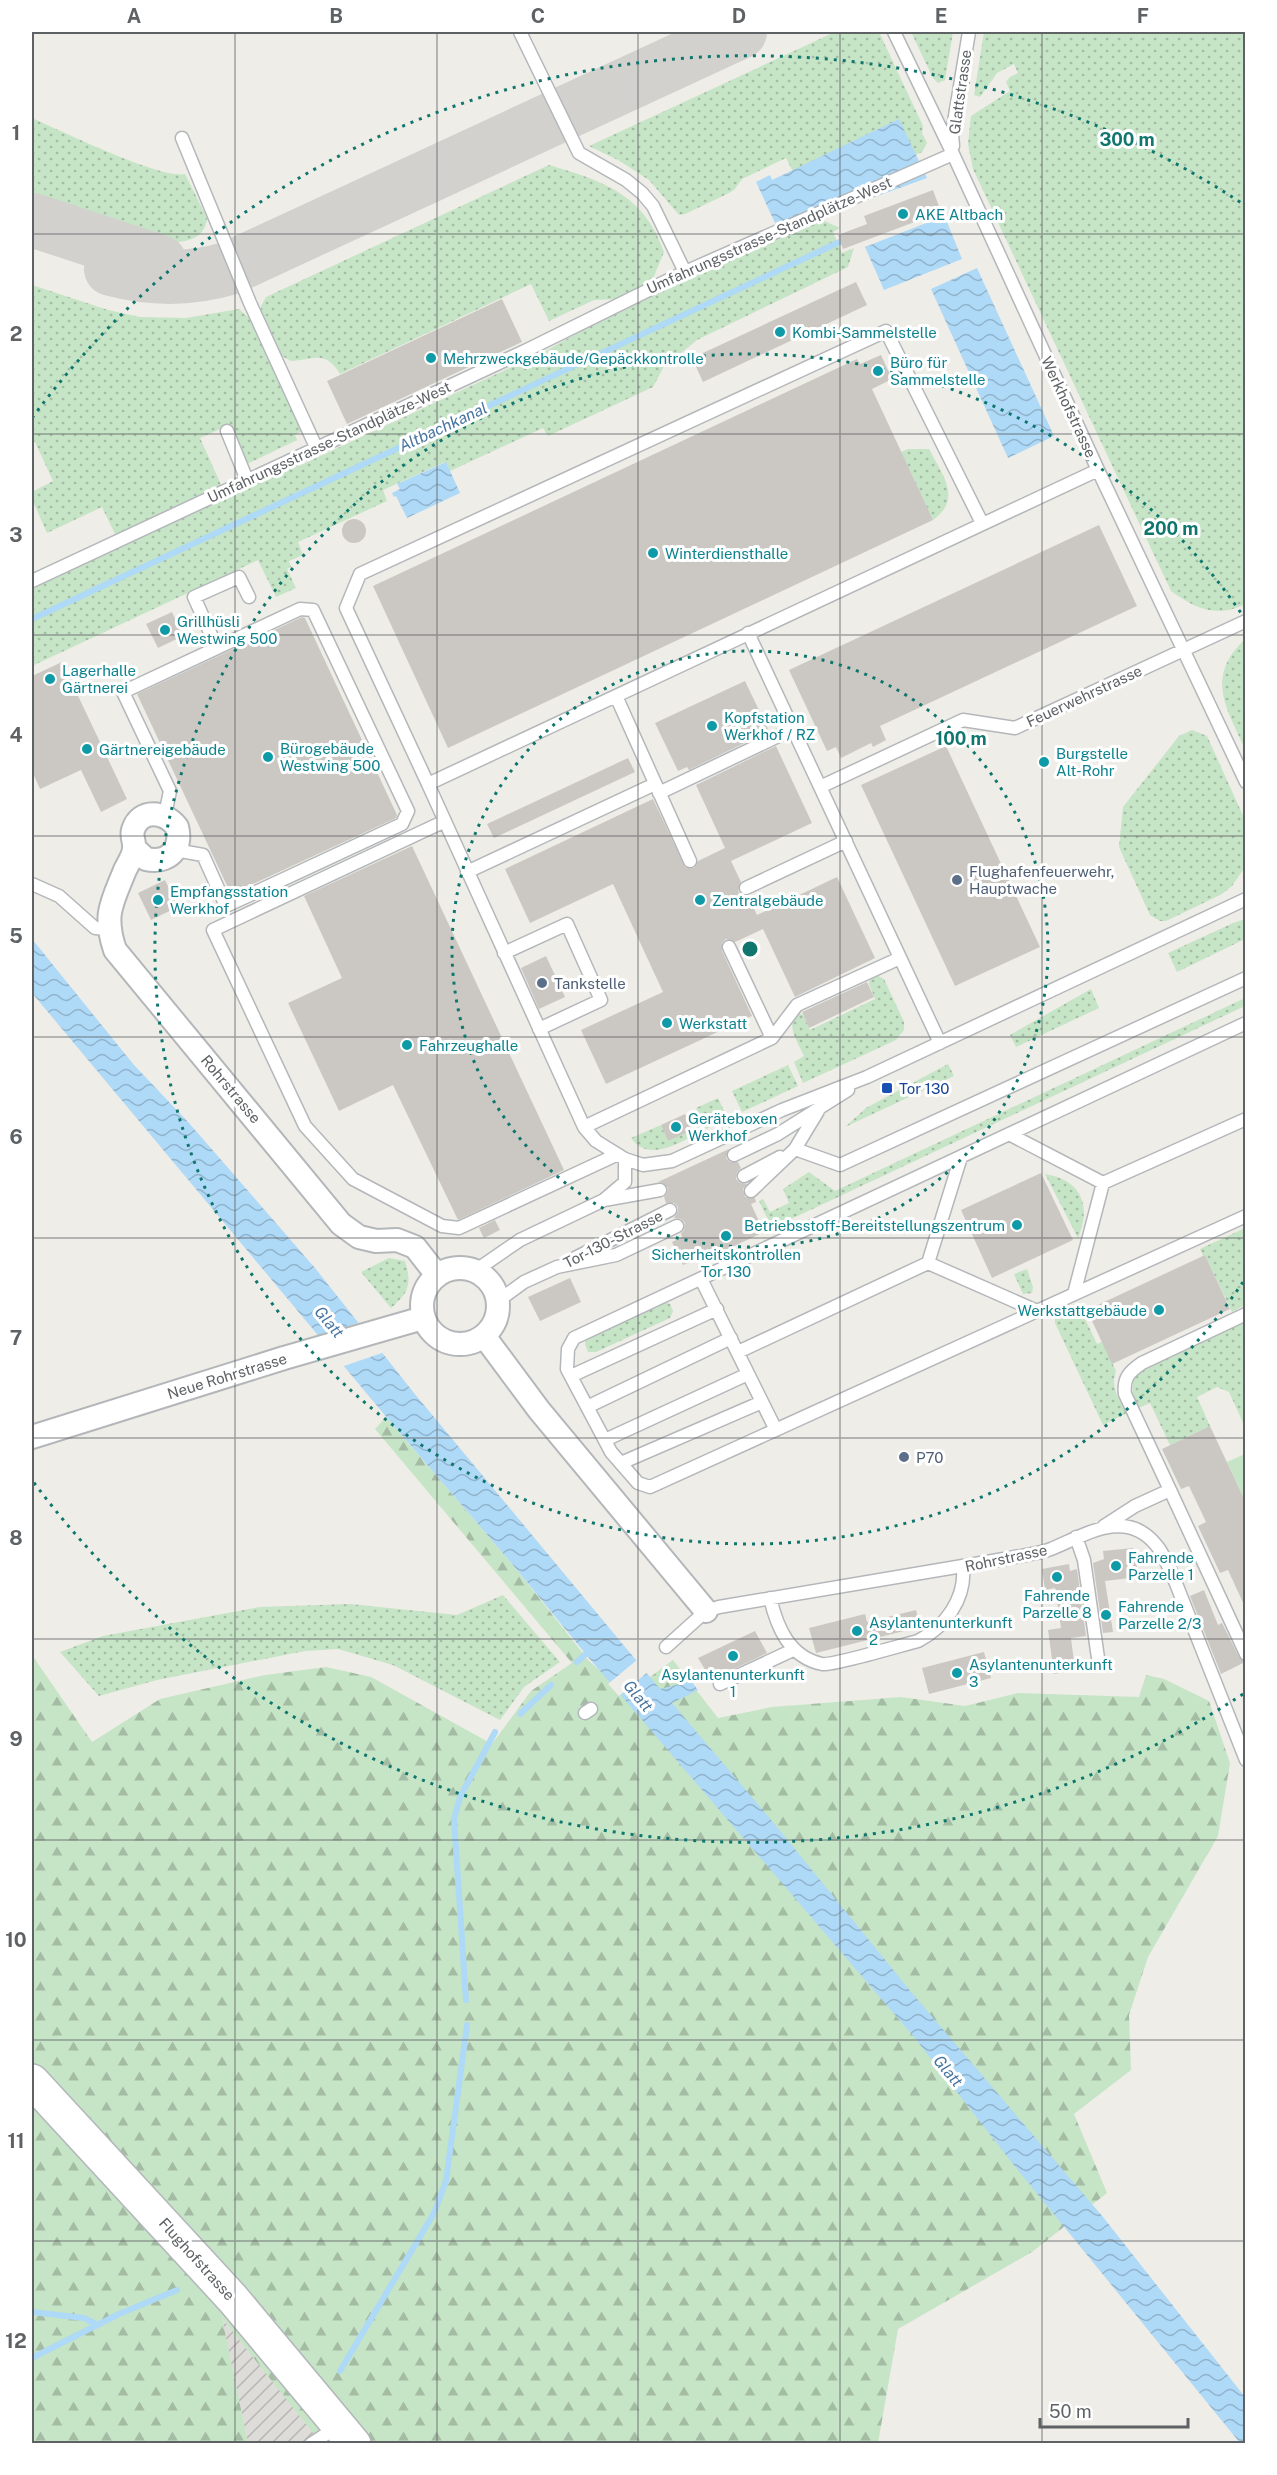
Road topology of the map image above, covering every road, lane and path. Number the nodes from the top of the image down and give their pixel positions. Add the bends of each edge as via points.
1 (520, 32) edge
2 (894, 32) edge
3 (969, 32) edge
4 (182, 138) dead end
5 (953, 154) junction
6 (685, 272) junction
7 (227, 431) dead end
8 (316, 447) junction
9 (1098, 471) junction
10 (247, 480) junction
11 (982, 523) junction
12 (32, 581) edge
13 (249, 597) dead end
14 (1245, 621) edge
15 (747, 633) junction
16 (217, 648) junction
17 (1185, 650) junction
18 (616, 696) junction
19 (793, 729) junction
20 (1245, 782) edge
21 (428, 784) junction
22 (820, 787) junction
23 (657, 788) junction
24 (165, 816) junction
25 (445, 821) junction
26 (846, 841) junction
27 (134, 848) junction
28 (175, 850) junction
29 (690, 861) dead end
30 (467, 872) junction
31 (32, 884) edge
32 (746, 888) dead end
33 (1245, 899) edge
34 (108, 929) junction
35 (729, 947) dead end
36 (504, 953) junction
37 (900, 958) junction
38 (1245, 978) edge
39 (1244, 1026) edge
40 (539, 1029) junction
41 (772, 1038) junction
42 (940, 1043) junction
43 (867, 1077) junction
44 (818, 1110) junction
45 (1245, 1119) edge
46 (584, 1127) junction
47 (1009, 1134) junction
48 (795, 1149) junction
49 (734, 1155) dead end
50 (961, 1156) junction
51 (620, 1157) junction
52 (744, 1176) dead end
53 (1103, 1183) junction
54 (660, 1190) dead end
55 (751, 1191) dead end
56 (604, 1200) junction
57 (670, 1210) dead end
58 (1245, 1216) edge
59 (678, 1226) dead end
60 (928, 1263) junction
61 (557, 1267) junction
62 (475, 1271) junction
63 (437, 1275) junction
64 (701, 1279) junction
65 (1074, 1294) junction
66 (498, 1301) junction
67 (717, 1309) junction
68 (1037, 1311) junction
69 (1245, 1314) edge
70 (423, 1318) junction
71 (484, 1336) junction
72 (731, 1338) junction
73 (738, 1352) junction
74 (748, 1374) junction
75 (571, 1377) junction
76 (762, 1402) junction
77 (587, 1407) junction
78 (776, 1430) junction
79 (32, 1437) edge
80 (604, 1440) junction
81 (621, 1464) junction
82 (1170, 1490) junction
83 (1104, 1527) junction
84 (1077, 1537) junction
85 (963, 1567) junction
86 (770, 1598) junction
87 (706, 1611) junction
88 (666, 1647) dead end
89 (793, 1650) junction
90 (1245, 1654) edge
91 (1098, 1658) dead end
92 (720, 1684) dead end
93 (1244, 1754) edge
94 (32, 2081) edge
95 (347, 2434) edge
96 (311, 2444) edge

1 - 6 lane via 579,153 642,193 653,206
2 - 5 lane, Werkhofstrasse
3 - 5 lane, Glattstrasse via 952,134
4 - 8 lane via 250,303
5 - 6 lane, Umfahrungsstrasse-Standplätze-West
5 - 9 lane, Werkhofstrasse
6 - 8 lane, Umfahrungsstrasse-Standplätze-West
7 - 10 lane
8 - 10 lane, Umfahrungsstrasse-Standplätze-West
9 - 11 lane
9 - 17 lane, Werkhofstrasse
10 - 12 lane, Umfahrungsstrasse-Standplätze-West
11 - 15 lane
11 - 21 lane via 886,331 360,574 346,608
13 - 16 lane via 239,577 194,597
14 - 17 lane, Feuerwehrstrasse
15 - 18 lane
15 - 19 lane
16 - 24 lane via 123,692 170,791
16 - 28 lane via 300,609 313,610 408,810 402,824 226,906 203,855
17 - 20 lane, Werkhofstrasse
17 - 22 lane, Feuerwehrstrasse via 1015,729 963,720
18 - 21 lane
18 - 23 lane
19 - 22 lane
19 - 23 lane
21 - 25 lane
22 - 26 lane
23 - 29 lane
23 - 30 lane
24 - 27 street via 157,813 141,818 132,832
24 - 28 street via 177,827
25 - 30 lane
25 - 51 lane via 213,930 305,1126 353,1179 442,1226 459,1228
26 - 32 lane
26 - 37 lane
27 - 28 street via 154,861
27 - 34 street via 111,906
30 - 36 lane
31 - 34 lane via 59,896 95,928
33 - 42 lane
34 - 63 street, Rohrstrasse via 115,950 341,1224 359,1237 397,1240 415,1247
35 - 41 lane
36 - 40 lane
36 - 40 lane via 567,924 601,1000
37 - 41 lane via 797,1005
37 - 42 lane
38 - 48 lane via 840,1165
39 - 47 lane
40 - 46 lane
41 - 46 lane
42 - 43 lane
43 - 44 lane
43 - 51 lane via 782,1110 672,1161 643,1165
44 - 48 lane
44 - 49 lane
45 - 53 lane
46 - 51 lane via 596,1141
47 - 50 lane
47 - 53 lane
48 - 52 lane
48 - 55 lane
50 - 60 lane
50 - 64 lane
51 - 56 lane via 625,1182
53 - 65 lane
54 - 56 lane, Tor-130-Strasse
56 - 62 lane, Tor-130-Strasse via 520,1240
57 - 61 lane, Tor-130-Strasse
58 - 65 lane
59 - 61 lane, Tor-130-Strasse via 616,1255
60 - 68 lane
60 - 73 lane
61 - 66 lane, Tor-130-Strasse via 524,1282
62 - 63 street via 456,1268
62 - 66 street via 490,1283
63 - 70 street via 422,1299
64 - 67 lane
64 - 75 lane via 574,1338 568,1349 567,1369
65 - 68 lane
66 - 71 street via 495,1320
67 - 72 lane
67 - 75 lane
68 - 78 lane
69 - 82 lane via 1142,1363 1125,1378 1125,1394
70 - 71 street via 443,1341 464,1344
70 - 79 street, Neue Rohrstrasse
71 - 87 street via 539,1410
72 - 73 lane
72 - 77 lane
73 - 74 lane
74 - 76 lane
74 - 80 lane
75 - 77 lane
76 - 78 lane
76 - 81 lane
77 - 80 lane
78 - 81 lane via 650,1487 638,1483
80 - 81 lane
82 - 83 lane via 1135,1506
82 - 90 lane
83 - 84 lane, Rohrstrasse
83 - 93 lane, Rohrstrasse via 1142,1533 1157,1546
84 - 85 lane, Rohrstrasse via 1049,1550
84 - 91 lane
85 - 86 lane, Rohrstrasse
85 - 89 lane via 965,1582 950,1614 918,1641 824,1665
86 - 87 lane, Rohrstrasse
86 - 89 lane via 776,1624
87 - 88 lane, Rohrstrasse
89 - 92 lane
94 - 95 main road, Flughofstrasse via 233,2299
95 - 96 lane

